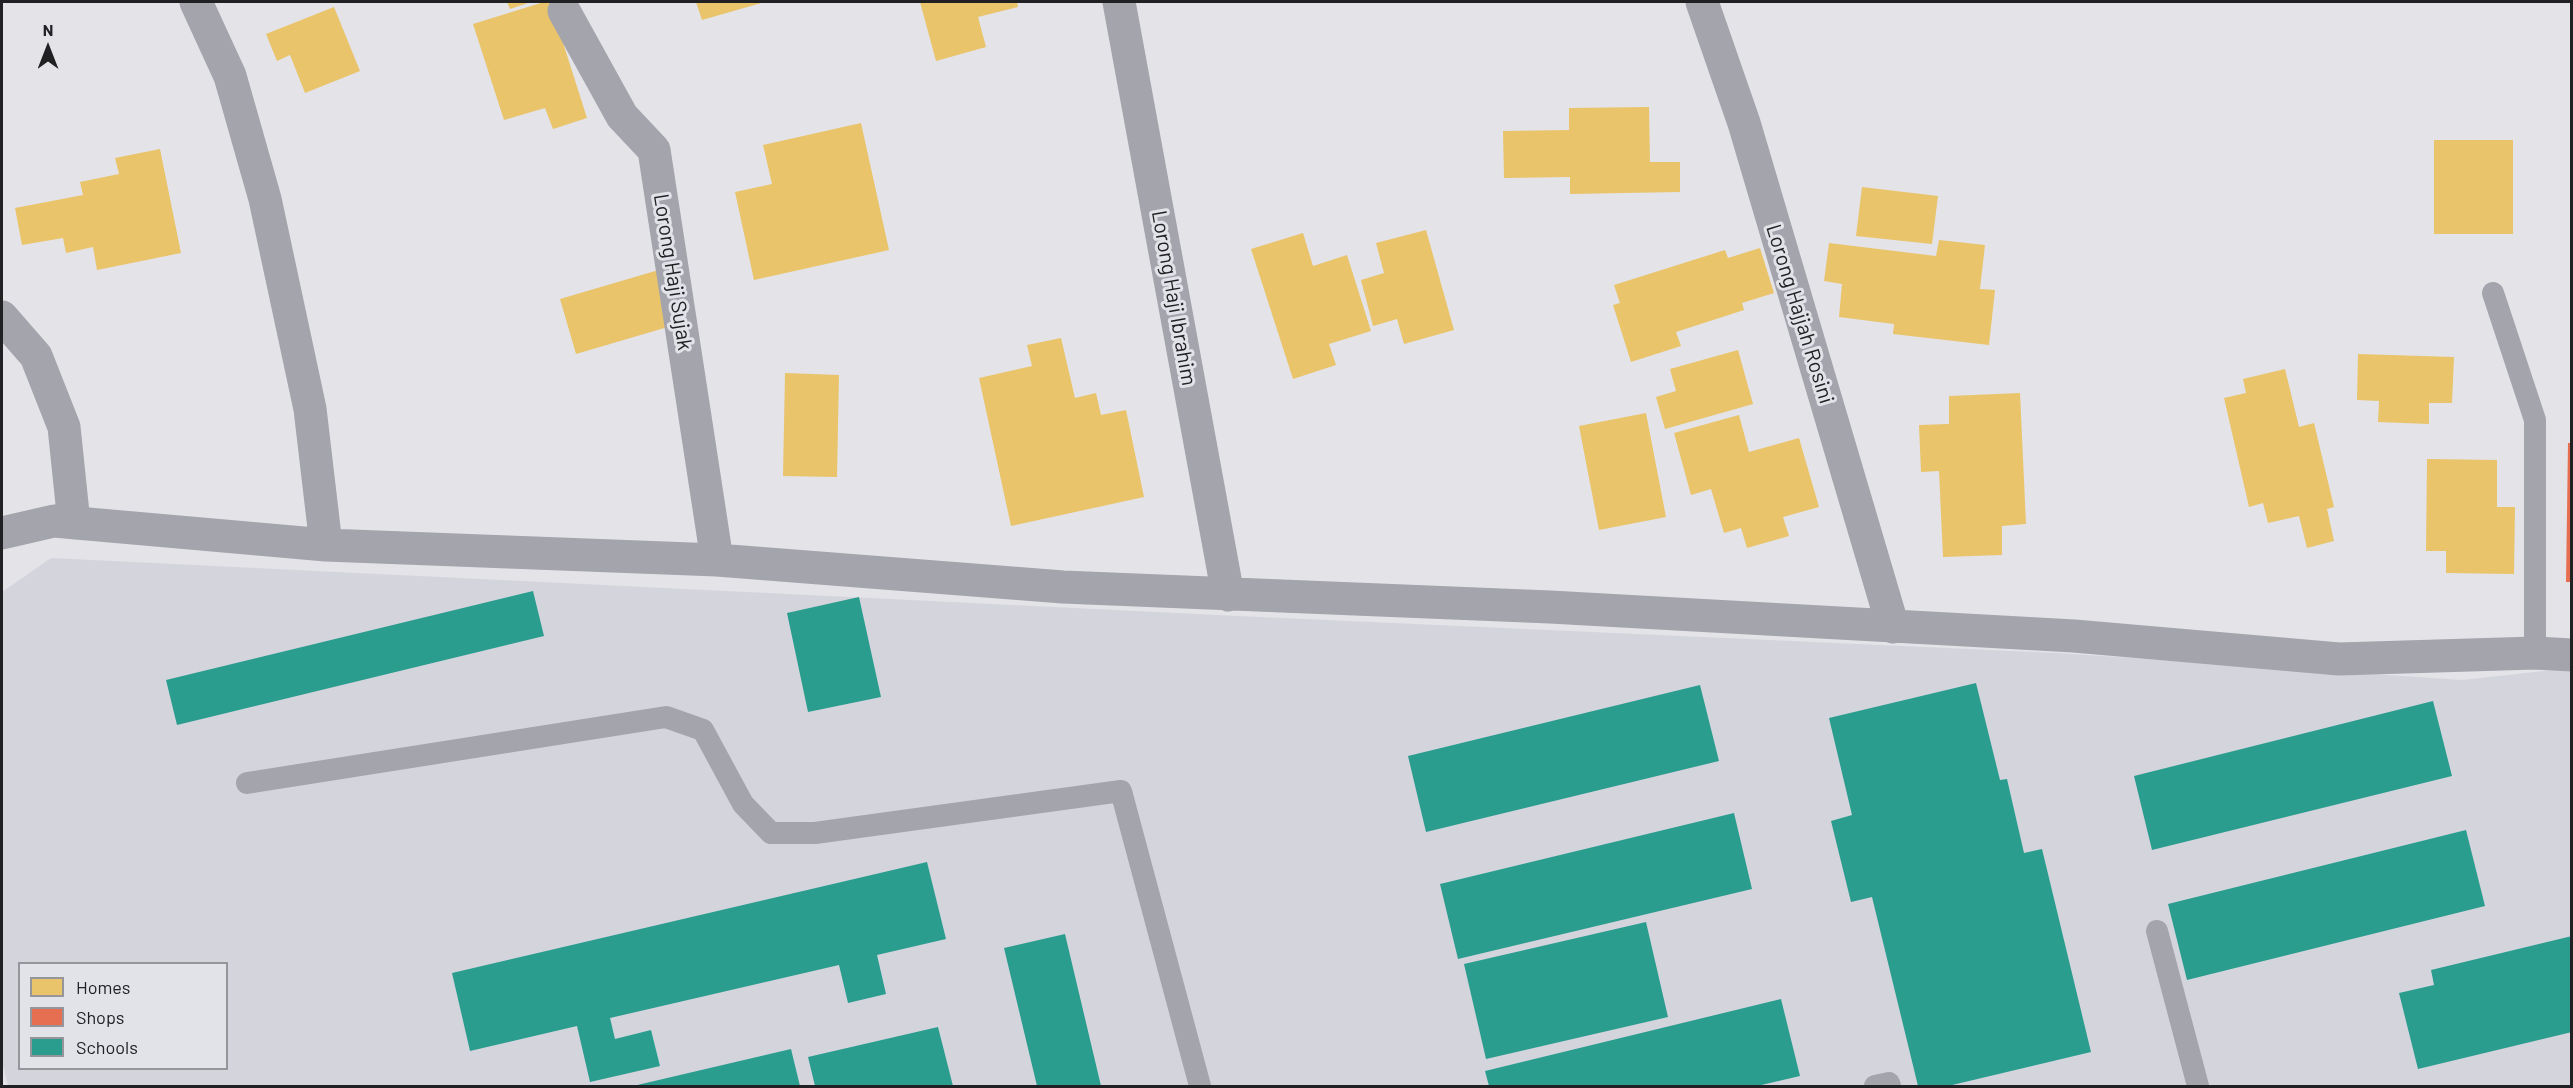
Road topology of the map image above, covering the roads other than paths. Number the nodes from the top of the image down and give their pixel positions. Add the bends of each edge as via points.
1 (196, 2) edge
2 (1119, 2) edge
3 (1702, 2) edge
4 (564, 11) dead end
5 (2493, 293) dead end
6 (2, 317) edge
7 (74, 523) junction
8 (2, 533) edge
9 (326, 545) junction
10 (717, 560) junction
11 (1228, 595) junction
12 (1893, 627) junction
13 (2535, 653) junction
14 (2571, 655) edge
15 (247, 783) dead end
16 (2157, 931) dead end
17 (1200, 1086) edge
18 (1875, 1086) edge
19 (1890, 1086) edge
20 (2198, 1086) edge

1 - 9 street via 230,76 265,199 310,409
2 - 11 street, Lorong Haji Ibrahim
3 - 12 street, Lorong Hajjah Rosini via 1744,123
4 - 10 street, Lorong Haji Sujak via 622,116 654,150
5 - 13 lane via 2535,420
6 - 7 street via 36,356 64,428
7 - 8 street via 54,521
7 - 9 street
9 - 10 street
10 - 11 street via 1063,587
11 - 12 street via 1550,606
12 - 13 street via 2074,636 2339,659
13 - 14 street
15 - 17 lane via 666,717 703,730 743,804 771,833 815,832 1120,791
16 - 20 lane
18 - 19 lane

